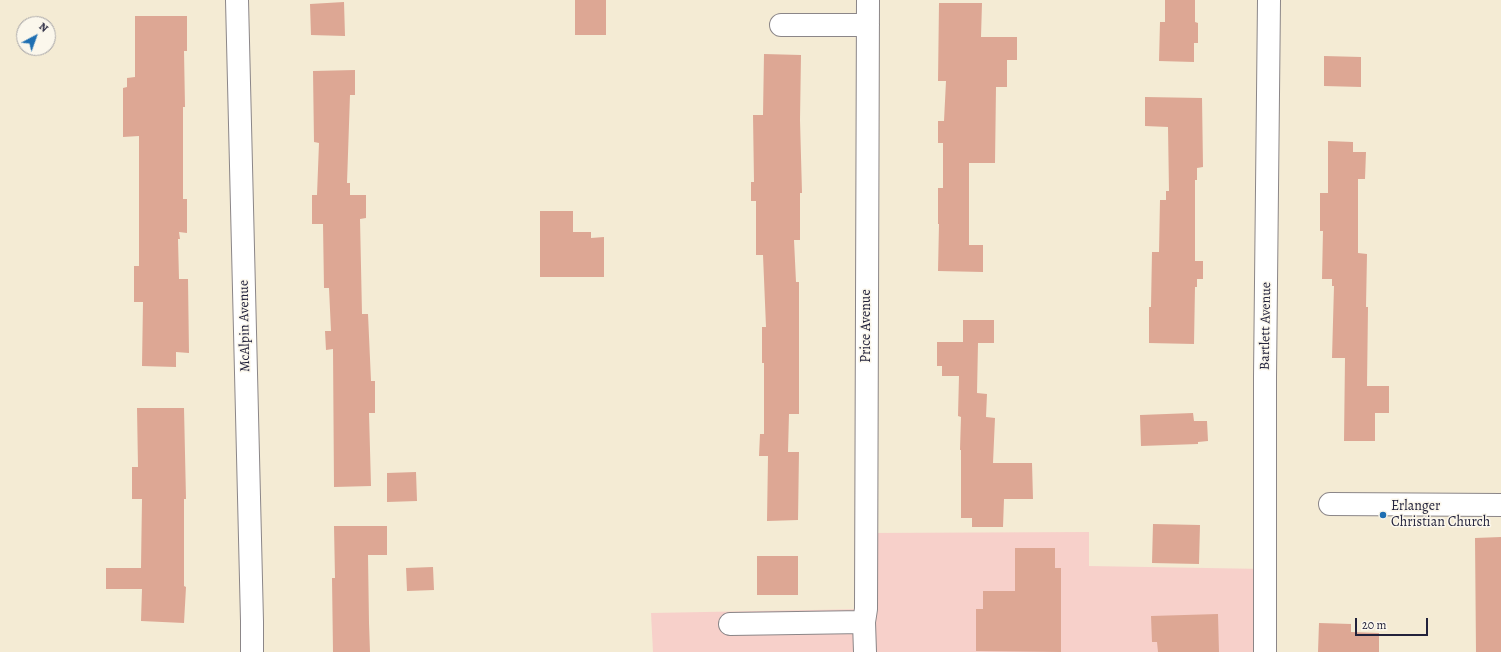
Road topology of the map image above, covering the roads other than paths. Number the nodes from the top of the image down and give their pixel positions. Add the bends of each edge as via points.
1 (237, 0) edge
2 (868, 0) edge
3 (1269, 0) edge
4 (781, 25) dead end
5 (868, 25) junction
6 (1330, 504) dead end
7 (1501, 505) edge
8 (864, 622) junction
9 (730, 624) dead end
10 (252, 652) edge
11 (865, 652) edge
12 (1265, 652) edge

1 - 10 street, McAlpin Avenue
2 - 5 street, Price Avenue
3 - 12 street, Bartlett Avenue
4 - 5 street
5 - 8 street, Price Avenue
6 - 7 street
8 - 9 street
8 - 11 street, Price Avenue

